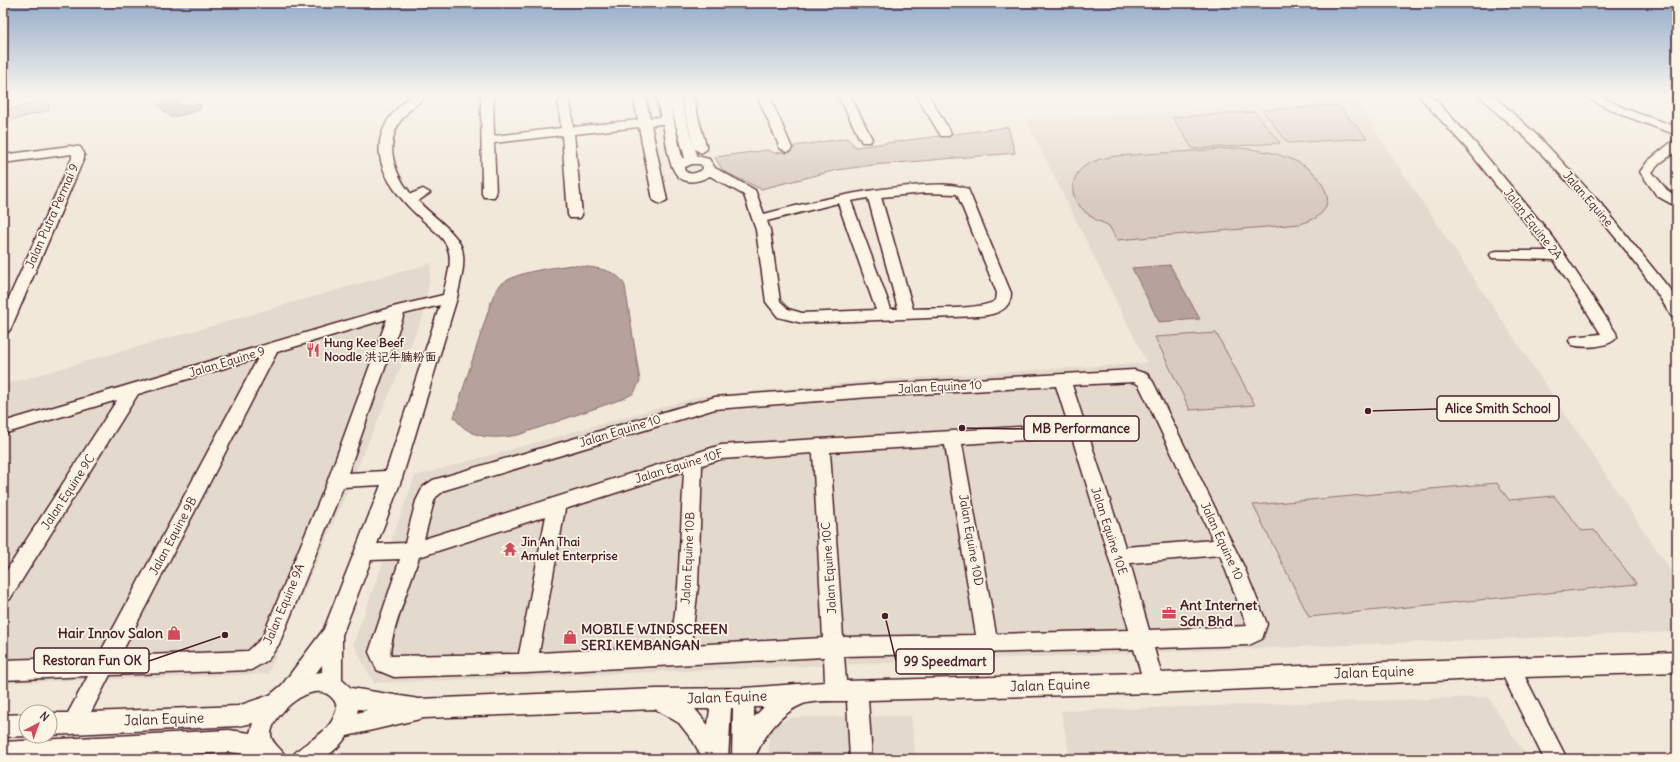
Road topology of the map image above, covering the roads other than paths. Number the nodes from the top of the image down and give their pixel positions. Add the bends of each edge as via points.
1 (390, 131) edge
2 (489, 131) edge
3 (578, 131) edge
4 (647, 131) edge
5 (669, 131) edge
6 (682, 131) edge
7 (778, 131) edge
8 (862, 131) edge
9 (1457, 131) edge
10 (1525, 131) edge
11 (567, 132) junction
12 (696, 132) joint
13 (683, 134) junction
14 (866, 139) dead end
15 (489, 140) junction
16 (1677, 144) edge
17 (786, 148) dead end
18 (701, 149) dead end
19 (3, 159) edge
20 (692, 160) junction
21 (678, 167) junction
22 (709, 170) junction
23 (695, 178) junction
24 (739, 187) junction
25 (423, 193) dead end
26 (873, 193) junction
27 (489, 194) dead end
28 (843, 198) junction
29 (410, 200) junction
30 (660, 200) dead end
31 (1677, 203) edge
32 (575, 215) dead end
33 (760, 219) junction
34 (1497, 255) dead end
35 (1558, 256) junction
36 (1672, 294) edge
37 (450, 298) junction
38 (398, 311) junction
39 (1677, 313) edge
40 (884, 314) junction
41 (907, 314) junction
42 (3, 328) edge
43 (1577, 340) dead end
44 (271, 349) junction
45 (1062, 380) junction
46 (132, 390) junction
47 (3, 428) edge
48 (1076, 430) junction
49 (952, 437) junction
50 (821, 446) junction
51 (693, 461) junction
52 (393, 478) junction
53 (337, 480) junction
54 (557, 504) junction
55 (1225, 547) junction
56 (412, 551) junction
57 (365, 552) junction
58 (1118, 556) junction
59 (3, 593) edge
60 (332, 635) junction
61 (1142, 638) junction
62 (988, 644) junction
63 (834, 647) junction
64 (680, 656) junction
65 (1677, 662) edge
66 (527, 663) junction
67 (104, 666) junction
68 (1509, 667) junction
69 (3, 670) edge
70 (1154, 682) junction
71 (338, 691) junction
72 (847, 691) junction
73 (802, 694) junction
74 (283, 697) junction
75 (721, 698) junction
76 (744, 698) junction
77 (656, 699) junction
78 (424, 708) junction
79 (74, 723) junction
80 (58, 724) edge
81 (18, 725) edge
82 (3, 726) edge
83 (341, 727) junction
84 (269, 752) edge
85 (3, 753) edge
86 (302, 759) edge
87 (716, 759) edge
88 (743, 759) edge
89 (861, 759) edge
90 (1556, 759) edge

1 - 29 street via 385,157 388,169 401,191
2 - 15 street
3 - 11 street
4 - 30 street
5 - 21 street
6 - 13 street
7 - 17 street
8 - 14 street
9 - 35 street, Jalan Equine 2A
10 - 36 street, Jalan Equine
11 - 15 street
11 - 32 street
12 - 13 street
12 - 18 street
13 - 20 street
15 - 27 street
16 - 31 street via 1649,165 1646,172 1662,193
19 - 42 street, Jalan Putra Permai 9 via 69,150 76,150 78,153
20 - 21 street via 683,162
20 - 22 street via 705,162
21 - 23 street via 682,175
22 - 23 street
22 - 24 street
23 - 24 street
24 - 33 street via 750,193
25 - 29 street
26 - 28 street
26 - 41 street
26 - 41 street via 930,188 962,190 1004,293 1005,299 1001,305 991,310
28 - 33 street
28 - 40 street
29 - 37 street via 455,248 456,270
33 - 40 street via 772,302 783,313 802,318
34 - 35 street
35 - 43 street, Jalan Equine 2A via 1609,337
36 - 39 street, Jalan Equine
37 - 38 street, Jalan Equine 9
37 - 52 street
38 - 44 street, Jalan Equine 9
38 - 53 street, Jalan Equine 9A
40 - 41 street
44 - 46 street, Jalan Equine 9
44 - 67 street, Jalan Equine 9B
45 - 48 street, Jalan Equine 10E
45 - 55 street, Jalan Equine 10 via 1134,376 1143,380
45 - 56 street, Jalan Equine 10 via 714,403 433,488 425,501
46 - 47 street, Jalan Equine 9
46 - 59 street, Jalan Equine 9C
48 - 49 street, Jalan Equine 10F
48 - 58 street, Jalan Equine 10E
49 - 50 street, Jalan Equine 10F
49 - 62 street, Jalan Equine 10D
50 - 51 street, Jalan Equine 10F via 721,452
50 - 63 street, Jalan Equine 10C
51 - 54 street, Jalan Equine 10F
51 - 64 street, Jalan Equine 10B via 688,587
52 - 53 street
52 - 57 street
53 - 67 street, Jalan Equine 9A via 269,644 261,653 251,660
54 - 56 street, Jalan Equine 10F
54 - 66 street
55 - 58 street
55 - 61 street, Jalan Equine 10 via 1257,622 1254,634
56 - 57 street, Jalan Equine 10F
56 - 66 street, Jalan Equine 10 via 379,652 384,663 394,668
57 - 60 street
58 - 61 street, Jalan Equine 10E
60 - 71 street
60 - 74 street
61 - 62 street, Jalan Equine 10
61 - 70 street, Jalan Equine 10E
62 - 63 street, Jalan Equine 10
63 - 64 street, Jalan Equine 10
63 - 72 street, Jalan Equine 10C
64 - 66 street, Jalan Equine 10
65 - 68 street, Jalan Equine
67 - 69 street, Jalan Equine 9A
67 - 79 street, Jalan Equine 9B
68 - 70 street, Jalan Equine
68 - 90 street
70 - 72 street, Jalan Equine
71 - 74 street, Jalan Equine via 325,683 308,684
71 - 78 street, Jalan Equine
71 - 83 street via 346,711
72 - 73 street, Jalan Equine
72 - 89 street, Jalan Equine 10C
73 - 76 street, Jalan Equine
73 - 88 street via 778,706 751,738
74 - 79 street, Jalan Equine via 258,711 238,716
74 - 84 street via 269,710 261,728
75 - 76 street, Jalan Equine
75 - 77 street, Jalan Equine
75 - 87 street
76 - 88 street
77 - 78 street, Jalan Equine
77 - 87 street via 687,716 701,733
78 - 83 street, Jalan Equine
79 - 80 street, Jalan Equine
81 - 82 street
83 - 86 street via 328,744
84 - 85 street, Jalan Equine via 229,741

